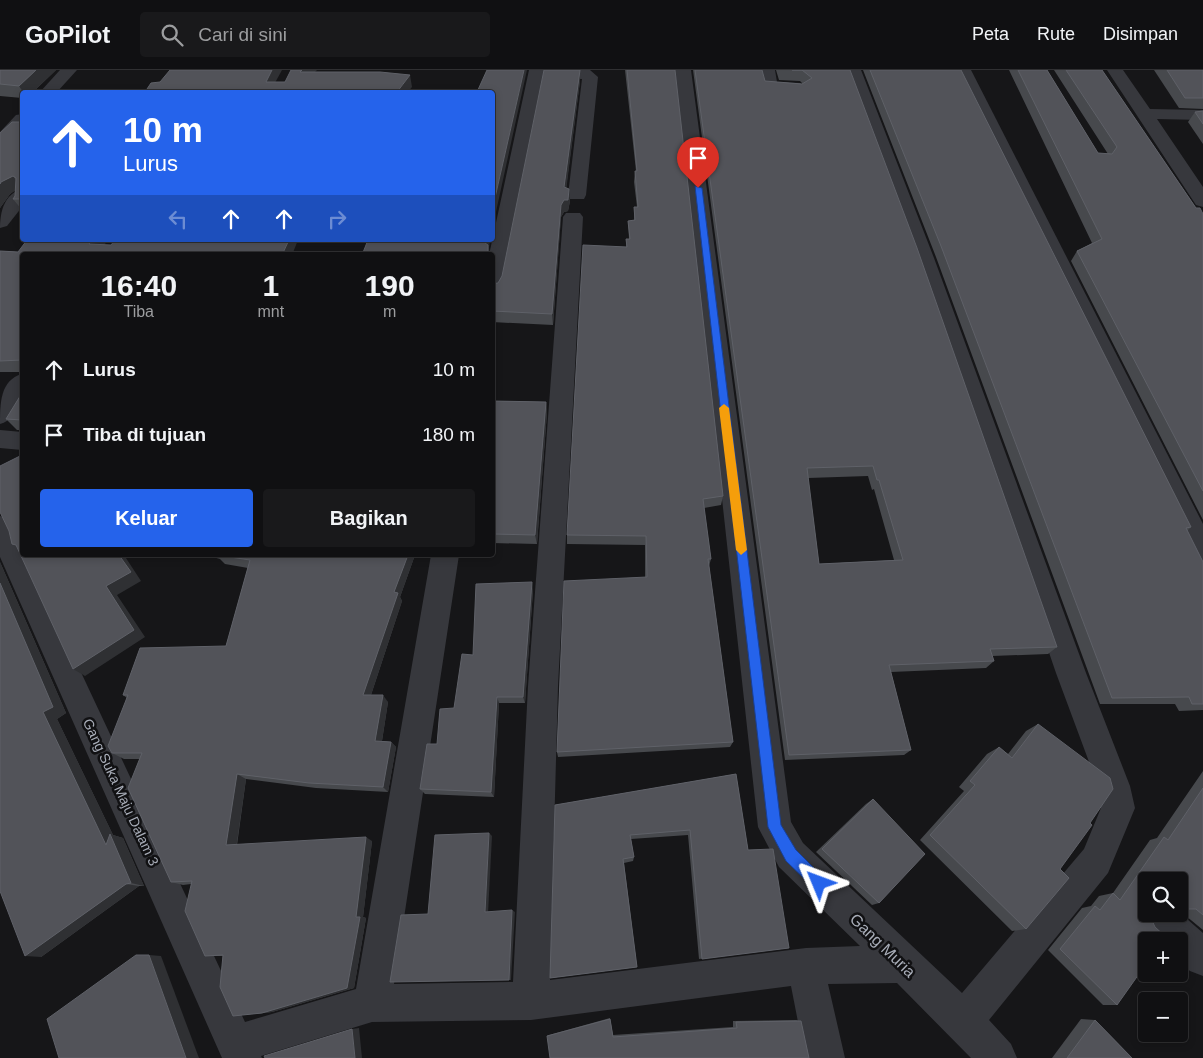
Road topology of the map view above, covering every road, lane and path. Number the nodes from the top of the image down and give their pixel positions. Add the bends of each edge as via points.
1 (69, 70) edge
2 (683, 70) edge
3 (767, 70) edge
4 (853, 70) edge
5 (963, 70) edge
6 (1115, 70) edge
7 (536, 72) edge
8 (800, 88) edge
9 (50, 90) edge
10 (1147, 114) junction
11 (1203, 115) edge
12 (20, 121) edge
13 (0, 142) edge
14 (20, 197) edge
15 (501, 199) edge
16 (1203, 201) edge
17 (0, 222) edge
18 (495, 258) edge
19 (20, 385) edge
20 (0, 415) edge
21 (0, 439) edge
22 (20, 441) edge
23 (0, 527) edge
24 (1203, 551) edge
25 (445, 557) edge
26 (1163, 922) edge
27 (1203, 958) edge
28 (902, 964) junction
29 (806, 966) junction
30 (531, 1001) junction
31 (372, 1003) junction
32 (964, 1021) junction
33 (239, 1051) edge
34 (825, 1058) edge
35 (997, 1058) edge

1 - 9 street
2 - 28 street, Gang Muria via 775,827 791,856
3 - 8 street via 770,87
4 - 32 street via 924,258 1117,799 1118,808 1096,861
5 - 24 street
6 - 10 street
7 - 15 street
7 - 30 street via 586,74 590,77 575,206 564,350 533,870
10 - 11 street
10 - 16 street
12 - 13 street
14 - 17 street
15 - 18 street
19 - 20 street
21 - 22 street
23 - 33 street, Gang Suka Maju Dalam 3
25 - 31 street
26 - 27 street
28 - 29 street
28 - 32 street, Gang Muria
29 - 30 street
29 - 34 street
30 - 31 street
31 - 33 street
32 - 35 street, Gang Muria

